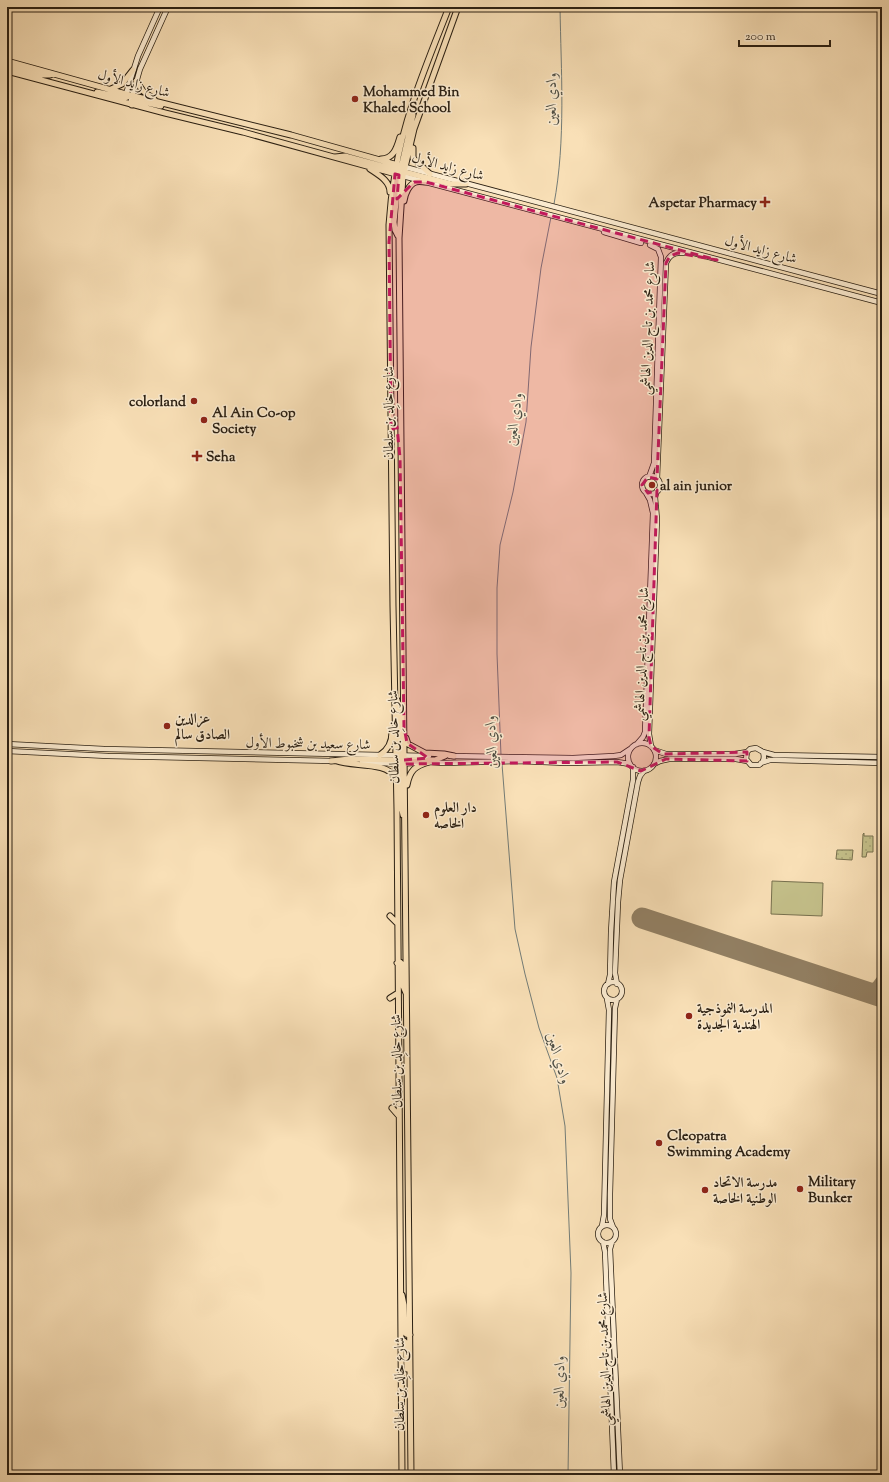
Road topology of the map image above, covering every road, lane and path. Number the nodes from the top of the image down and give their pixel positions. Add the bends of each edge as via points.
1 (160, 7) edge
2 (168, 7) edge
3 (448, 7) edge
4 (458, 7) edge
5 (7, 61) edge
6 (7, 66) edge
7 (133, 70) junction
8 (7, 71) edge
9 (7, 75) edge
10 (20, 75) junction
11 (57, 75) junction
12 (136, 81) junction
13 (111, 89) junction
14 (133, 95) junction
15 (125, 98) junction
16 (158, 102) junction
17 (131, 104) junction
18 (412, 106) junction
19 (189, 110) junction
20 (406, 127) junction
21 (414, 129) junction
22 (368, 157) junction
23 (334, 158) junction
24 (366, 166) junction
25 (400, 170) junction
26 (430, 174) junction
27 (426, 182) junction
28 (466, 184) junction
29 (390, 208) junction
30 (399, 216) junction
31 (594, 227) junction
32 (399, 238) junction
33 (717, 260) junction
34 (882, 294) edge
35 (882, 303) edge
36 (391, 430) junction
37 (400, 458) junction
38 (649, 477) junction
39 (657, 479) junction
40 (657, 490) junction
41 (646, 493) junction
42 (392, 531) junction
43 (402, 564) junction
44 (396, 698) junction
45 (404, 727) junction
46 (7, 744) edge
47 (637, 744) junction
48 (651, 746) junction
49 (630, 750) junction
50 (654, 750) junction
51 (7, 752) edge
52 (747, 752) junction
53 (763, 752) junction
54 (380, 755) junction
55 (444, 756) joint
56 (454, 756) junction
57 (882, 757) edge
58 (518, 759) junction
59 (400, 760) junction
60 (330, 761) junction
61 (337, 761) junction
62 (747, 761) junction
63 (429, 762) junction
64 (882, 763) edge
65 (654, 764) junction
66 (761, 764) junction
67 (631, 766) junction
68 (644, 771) junction
69 (405, 794) junction
70 (397, 809) junction
71 (405, 817) junction
72 (390, 916) dead end
73 (397, 923) junction
74 (397, 962) junction
75 (608, 984) junction
76 (617, 984) junction
77 (398, 993) junction
78 (407, 994) junction
79 (390, 998) dead end
80 (607, 998) junction
81 (618, 999) junction
82 (392, 1108) dead end
83 (399, 1116) junction
84 (602, 1226) junction
85 (613, 1227) junction
86 (602, 1242) junction
87 (612, 1242) junction
88 (400, 1290) junction
89 (410, 1335) junction
90 (401, 1341) junction
91 (410, 1385) junction
92 (402, 1475) edge
93 (411, 1475) edge
94 (614, 1475) edge
95 (620, 1475) edge

1 - 7 main road
2 - 12 main road
3 - 18 main road, شارع خالِد بن سلطان
4 - 21 main road, شارع خالِد بن سلطان
5 - 11 main road, شارع زايد الأول
6 - 11 main road via 38,74
7 - 13 main road via 122,84
7 - 15 main road
8 - 10 main road, شارع زايد الأول
9 - 10 main road
10 - 15 main road, شارع زايد الأول via 69,88
11 - 13 main road, شارع زايد الأول
12 - 14 main road
12 - 16 main road
13 - 15 main road, شارع زايد الأول
14 - 15 main road
14 - 16 main road, شارع زايد الأول
14 - 17 main road
15 - 17 main road, شارع زايد الأول
16 - 19 main road, شارع زايد الأول
17 - 19 main road via 134,100
17 - 23 main road, شارع زايد الأول
18 - 20 main road, شارع خالِد بن سلطان
18 - 25 main road via 412,117
19 - 22 main road, شارع زايد الأول
20 - 22 main road via 396,150 389,157
20 - 25 main road, شارع خالِد بن سلطان
21 - 25 main road, شارع خالِد بن سلطان
21 - 26 main road via 412,156
22 - 25 main road, شارع زايد الأول
23 - 24 main road, شارع زايد الأول
23 - 25 main road via 345,156
24 - 25 main road, شارع زايد الأول
24 - 29 main road via 390,186
25 - 26 main road, شارع زايد الأول
25 - 27 main road, شارع زايد الأول
25 - 28 main road via 451,184
25 - 29 main road, شارع خالِد بن سلطان
25 - 30 main road, شارع خالِد بن سلطان
25 - 32 main road via 394,222
26 - 28 main road, شارع زايد الأول
27 - 30 main road via 416,182 409,188
27 - 31 main road, شارع زايد الأول
28 - 34 main road, شارع زايد الأول
29 - 36 main road, شارع خالِد بن سلطان
30 - 32 main road, شارع خالِد بن سلطان
31 - 33 main road, شارع زايد الأول
31 - 38 main road, شارع محمد بن تاج الدين الهاشمي via 609,234 654,246 661,254 654,463
32 - 37 main road, شارع خالِد بن سلطان
33 - 35 main road, شارع زايد الأول
33 - 39 main road, شارع محمد بن تاج الدين الهاشمي via 678,252 670,256 666,263
36 - 37 main road via 395,429 397,432
36 - 42 main road, شارع خالِد بن سلطان
37 - 43 main road, شارع خالِد بن سلطان
38 - 39 main road
38 - 41 main road via 642,483
39 - 40 main road
40 - 41 main road
40 - 48 main road, شارع محمد بن تاج الدين الهاشمي via 649,734
41 - 47 main road, شارع محمد بن تاج الدين الهاشمي via 652,513 650,599 645,732
42 - 43 main road via 396,563 399,566
42 - 44 main road, شارع خالِد بن سلطان
43 - 45 main road, شارع خالِد بن سلطان
44 - 54 main road via 392,738 386,750
44 - 59 main road, شارع خالِد بن سلطان
45 - 56 main road via 410,745 425,753
45 - 59 main road, شارع خالِد بن سلطان
46 - 54 main road, شارع سعيد بن شخبوط الأول via 104,749
47 - 48 main road via 646,743
47 - 49 main road
48 - 50 main road
49 - 58 main road, شارع سعيد بن شخبوط الأول via 614,756
49 - 67 main road via 628,757
50 - 52 main road via 669,754
50 - 65 main road
51 - 60 main road, شارع سعيد بن شخبوط الأول
52 - 53 main road via 756,748
52 - 62 main road
53 - 57 main road via 774,755
53 - 66 main road via 764,759
54 - 59 main road, شارع سعيد بن شخبوط الأول
55 - 56 main road, شارع سعيد بن شخبوط الأول
55 - 59 main road via 435,760
56 - 58 main road, شارع سعيد بن شخبوط الأول
58 - 63 main road, شارع سعيد بن شخبوط الأول
58 - 67 main road, شارع سعيد بن شخبوط الأول via 566,763 617,762
59 - 60 main road
59 - 61 main road, شارع سعيد بن شخبوط الأول
59 - 63 main road, شارع سعيد بن شخبوط الأول
59 - 69 main road, شارع خالِد بن سلطان
59 - 70 main road, شارع خالِد بن سلطان
59 - 71 main road via 401,805
60 - 61 main road, شارع سعيد بن شخبوط الأول
61 - 70 main road via 351,765 377,766 393,774
62 - 65 main road via 666,759
62 - 66 main road via 754,766
63 - 69 main road via 414,769
64 - 66 main road via 773,760
65 - 68 main road
67 - 68 main road
67 - 75 main road via 634,780 614,888
68 - 76 main road via 638,782 620,880 615,970
69 - 71 main road, شارع خالِد بن سلطان
70 - 73 main road, شارع خالِد بن سلطان
71 - 78 main road, شارع خالِد بن سلطان
72 - 73 main road
73 - 74 main road, شارع خالِد بن سلطان
74 - 77 main road, شارع خالِد بن سلطان
74 - 78 main road via 402,964 403,986
75 - 76 main road
75 - 80 main road via 603,991
76 - 81 main road via 622,991
77 - 79 main road
77 - 83 main road, شارع خالِد بن سلطان
78 - 89 main road, شارع خالِد بن سلطان
80 - 81 main road
80 - 84 main road via 609,1007
81 - 85 main road via 614,1010 610,1194 610,1219
82 - 83 main road
83 - 88 main road, شارع خالِد بن سلطان
84 - 85 main road
84 - 86 main road via 598,1233
85 - 87 main road via 616,1235
86 - 87 main road
86 - 94 main road, شارع محمد بن تاج الدين الهاشمي via 605,1252
87 - 95 main road, شارع محمد بن تاج الدين الهاشمي via 610,1249
88 - 89 main road via 404,1305 405,1332
88 - 90 main road, شارع خالِد بن سلطان
89 - 91 main road, شارع خالِد بن سلطان
90 - 91 main road via 406,1343
90 - 92 main road, شارع خالِد بن سلطان
91 - 93 main road, شارع خالِد بن سلطان

